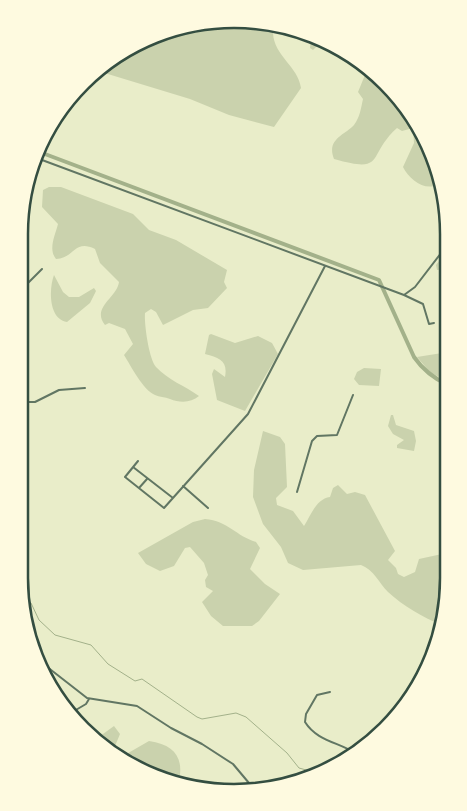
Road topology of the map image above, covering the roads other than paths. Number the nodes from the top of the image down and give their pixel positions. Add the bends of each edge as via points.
1 (41, 159) edge
2 (440, 254) edge
3 (326, 266) junction
4 (42, 268) dead end
5 (28, 283) edge
6 (404, 295) junction
7 (434, 323) dead end
8 (85, 388) dead end
9 (353, 396) dead end
10 (28, 402) edge
11 (138, 461) dead end
12 (133, 467) junction
13 (147, 478) junction
14 (183, 486) junction
15 (139, 488) junction
16 (297, 492) dead end
17 (173, 498) junction
18 (208, 508) dead end
19 (48, 668) edge
20 (330, 692) dead end
21 (89, 699) junction
22 (76, 710) edge
23 (348, 749) edge
24 (249, 783) edge

1 - 3 street
2 - 6 street via 415,287
3 - 6 street
3 - 14 street via 248,414
4 - 5 street
6 - 7 street via 423,304 426,321
8 - 10 street via 59,390 35,402
9 - 16 street via 339,434 317,436 312,441
11 - 12 street
12 - 13 street
12 - 15 street via 125,477
13 - 15 street
13 - 17 street
14 - 17 street
14 - 18 street
15 - 17 street via 164,508
19 - 21 street
20 - 23 street via 317,695 305,722 329,743
21 - 22 street
21 - 24 street via 137,706 228,760

